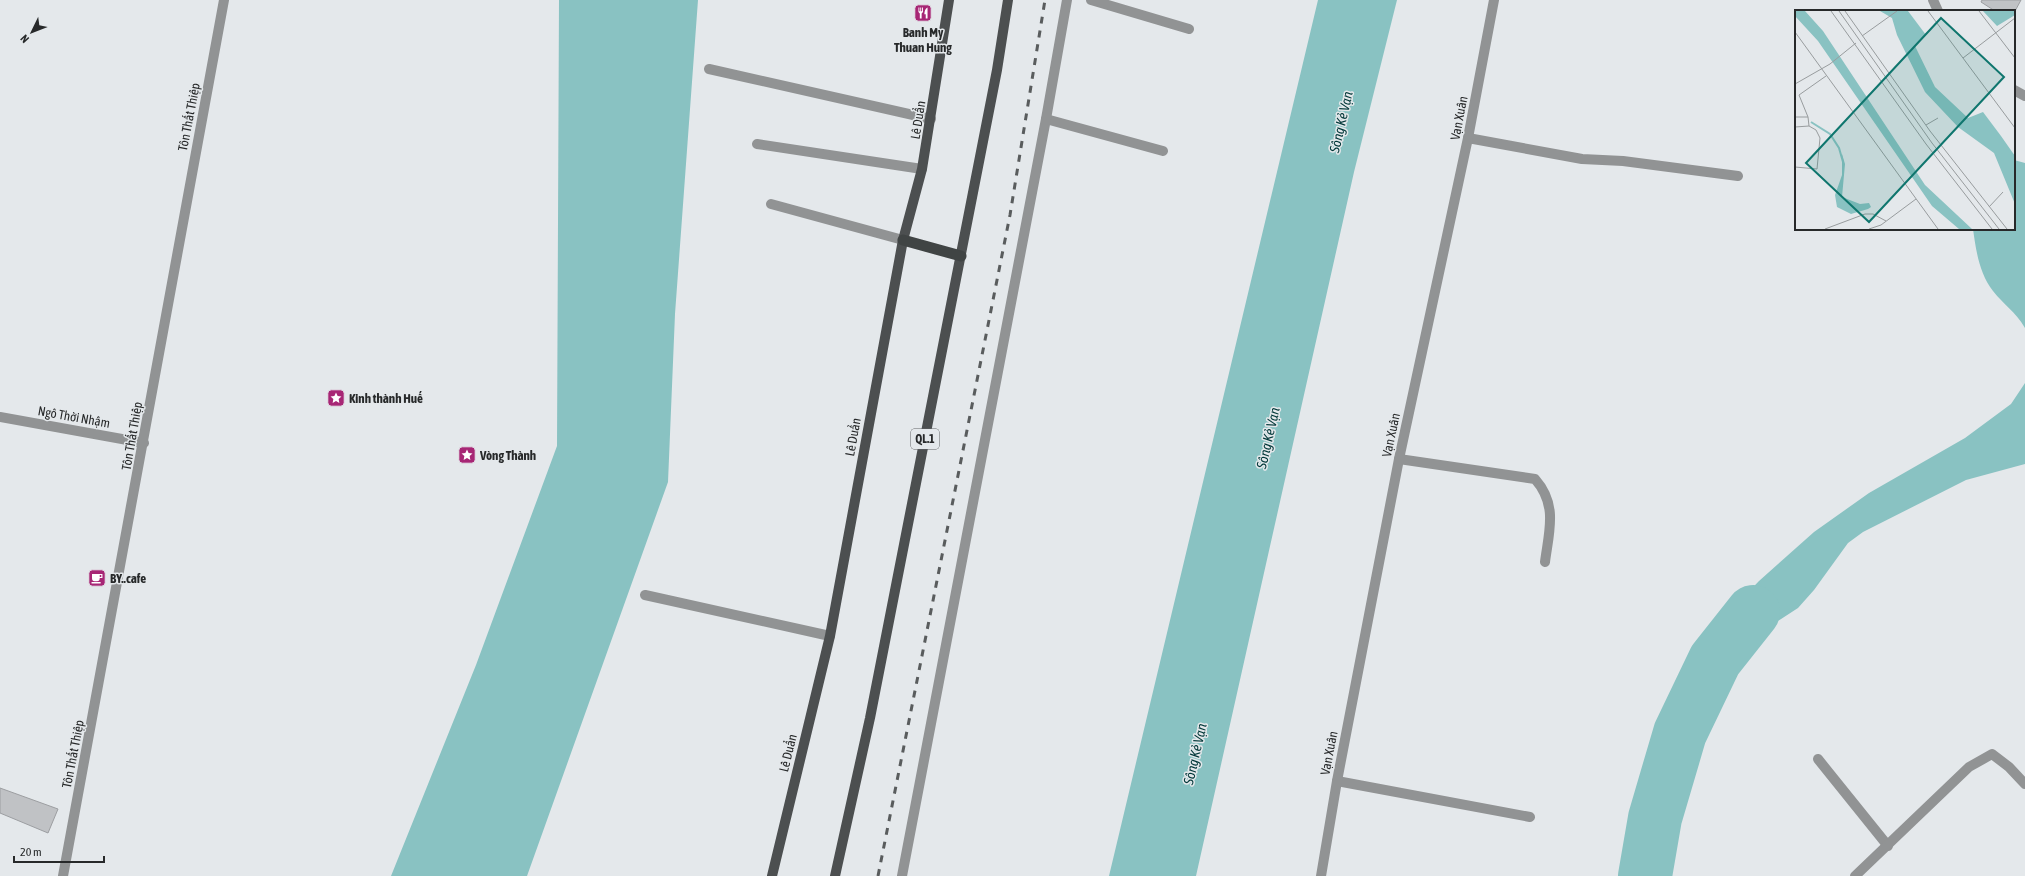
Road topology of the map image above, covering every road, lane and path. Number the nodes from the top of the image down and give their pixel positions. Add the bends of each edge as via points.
1 (224, 0) edge
2 (949, 0) edge
3 (1008, 0) edge
4 (1066, 0) edge
5 (1091, 0) edge
6 (1494, 0) edge
7 (1933, 0) edge
8 (1938, 10) edge
9 (1189, 29) dead end
10 (709, 69) dead end
11 (2015, 91) edge
12 (2025, 96) edge
13 (931, 119) junction
14 (1046, 119) junction
15 (1468, 138) junction
16 (757, 144) dead end
17 (1163, 151) dead end
18 (922, 170) junction
19 (1738, 176) dead end
20 (771, 204) dead end
21 (903, 240) junction
22 (961, 256) junction
23 (0, 417) edge
24 (144, 443) junction
25 (1399, 459) junction
26 (1545, 562) dead end
27 (645, 595) dead end
28 (830, 636) junction
29 (1818, 759) dead end
30 (1337, 781) junction
31 (2025, 784) edge
32 (1530, 817) dead end
33 (1888, 846) junction
34 (63, 876) edge
35 (772, 876) edge
36 (835, 876) edge
37 (902, 876) edge
38 (1321, 876) edge
39 (1855, 876) edge

1 - 24 street, Tôn Thất Thiệp
2 - 13 main road, Lê Duẩn
3 - 22 main road, QL.1
4 - 14 street
5 - 9 street
6 - 15 street, Vạn Xuân
7 - 8 street
10 - 13 street
11 - 12 street
13 - 18 main road, Lê Duẩn
14 - 17 street
14 - 37 street
15 - 19 street via 1582,159 1623,161
15 - 25 street, Vạn Xuân
16 - 18 street
18 - 21 main road, Lê Duẩn
20 - 21 street
21 - 22 highway
21 - 28 main road, Lê Duẩn
22 - 36 main road, QL.1 via 870,718
23 - 24 street, Ngô Thời Nhậm
24 - 34 street, Tôn Thất Thiệp
25 - 26 street via 1536,479 1545,490 1551,513
25 - 30 street, Vạn Xuân
27 - 28 street
28 - 35 main road, Lê Duẩn
29 - 33 street
30 - 32 street
30 - 38 street, Vạn Xuân
31 - 33 street via 1992,754 1969,767
33 - 39 street

